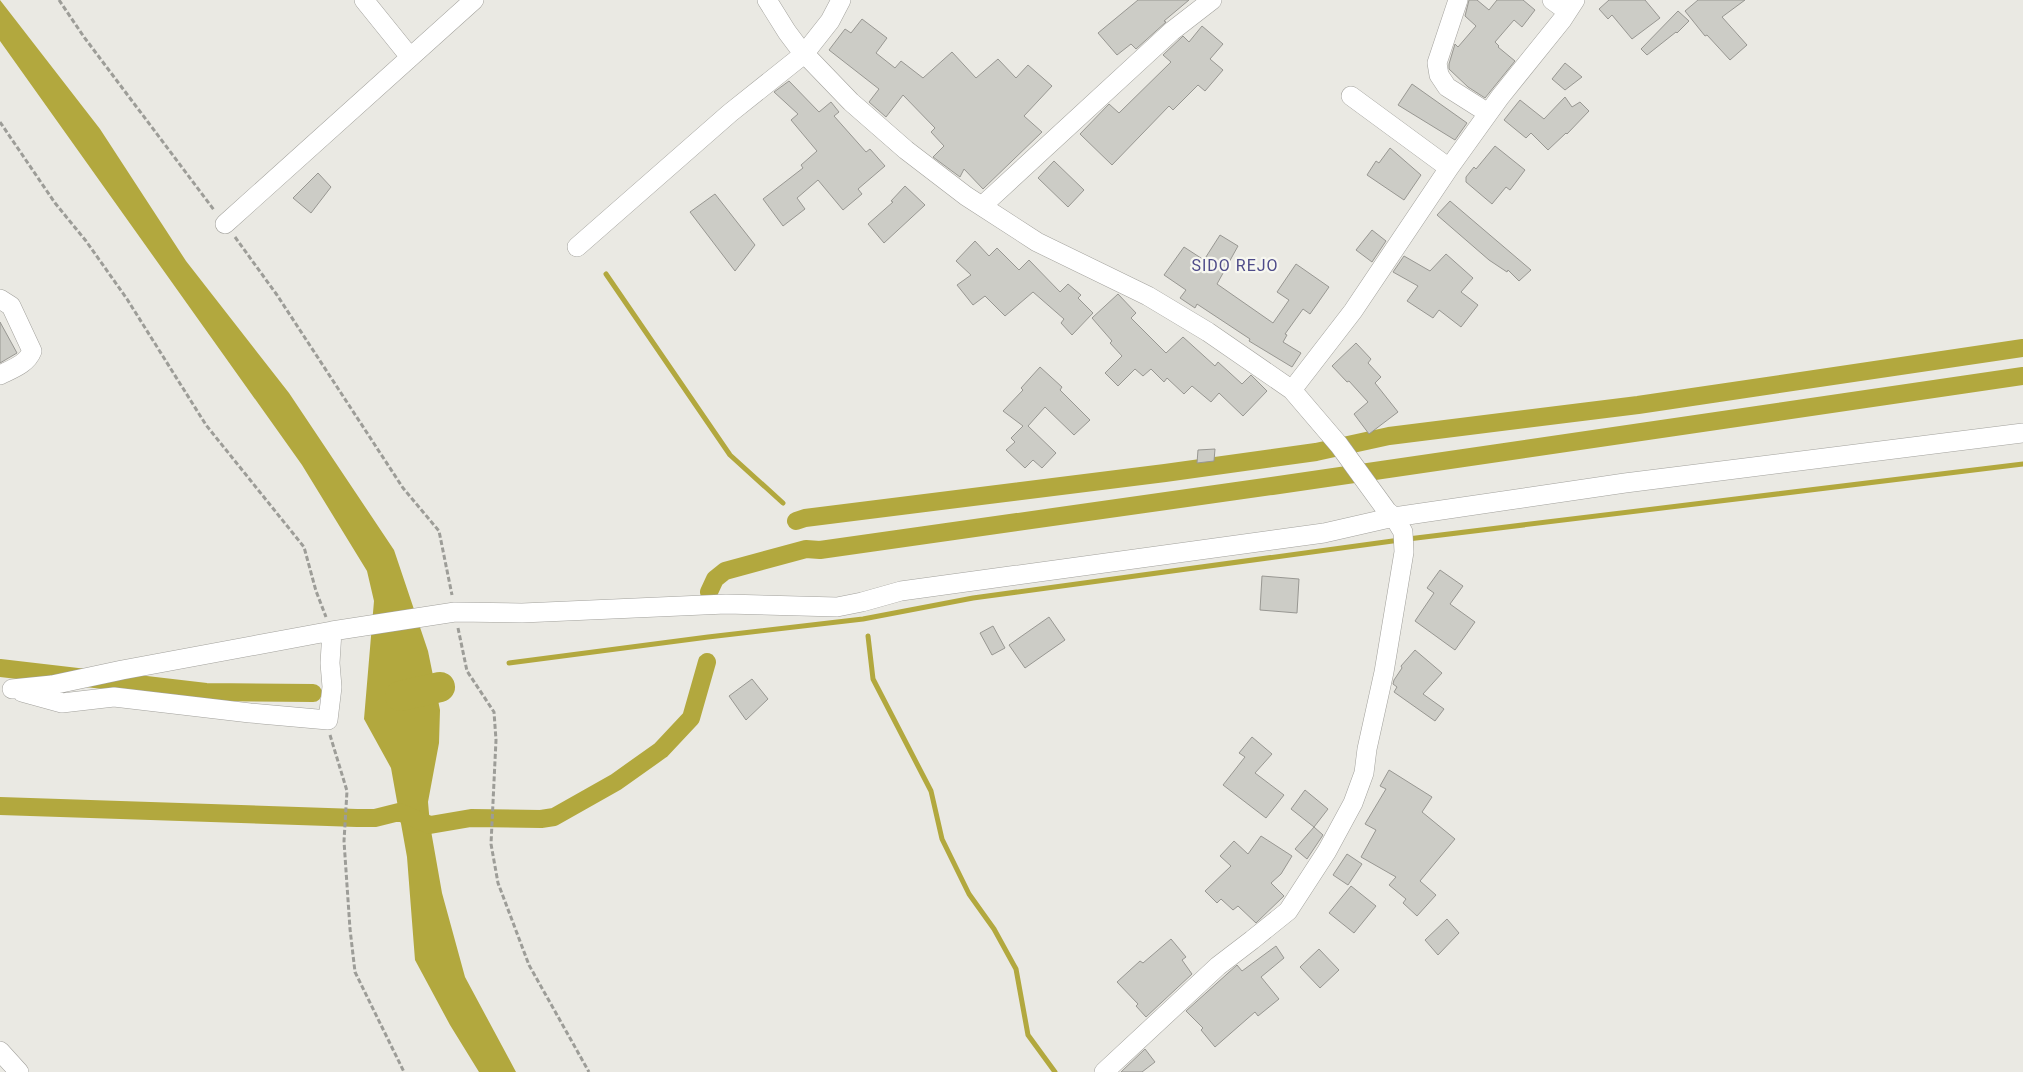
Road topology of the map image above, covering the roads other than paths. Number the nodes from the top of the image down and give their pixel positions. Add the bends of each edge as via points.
1 (364, 0) edge
2 (474, 0) edge
3 (766, 0) edge
4 (841, 0) edge
5 (1212, 0) edge
6 (1458, 0) edge
7 (1552, 0) edge
8 (1571, 5) edge
9 (804, 54) junction
10 (410, 57) junction
11 (1350, 96) dead end
12 (1488, 113) junction
13 (1450, 168) junction
14 (982, 206) junction
15 (225, 224) road end
16 (577, 248) dead end
17 (0, 299) edge
18 (0, 375) edge
19 (1292, 390) junction
20 (2023, 433) edge
21 (1399, 525) junction
22 (338, 630) junction
23 (6, 689) edge
24 (0, 1050) edge
25 (20, 1072) edge
26 (1104, 1072) edge

1 - 10 street
2 - 10 street
3 - 9 street
4 - 9 street via 830,21
5 - 14 street via 1172,31
6 - 12 street via 1437,63 1439,75 1446,87
7 - 8 street
8 - 12 street
9 - 14 street via 906,150
9 - 16 street via 730,113
10 - 15 street
11 - 13 street
12 - 13 street
13 - 19 street via 1353,311
14 - 19 street via 1037,242 1148,296 1208,332
17 - 18 street via 11,306 32,351 24,362
19 - 21 street via 1339,445
20 - 21 street via 1625,483
21 - 22 street via 901,591 837,607 740,604 455,612
21 - 26 street via 1404,552 1364,773 1353,803 1288,911 1218,966
22 - 23 street via 52,685
22 - 23 street via 330,663 332,687 328,720 114,697 62,704
24 - 25 street

